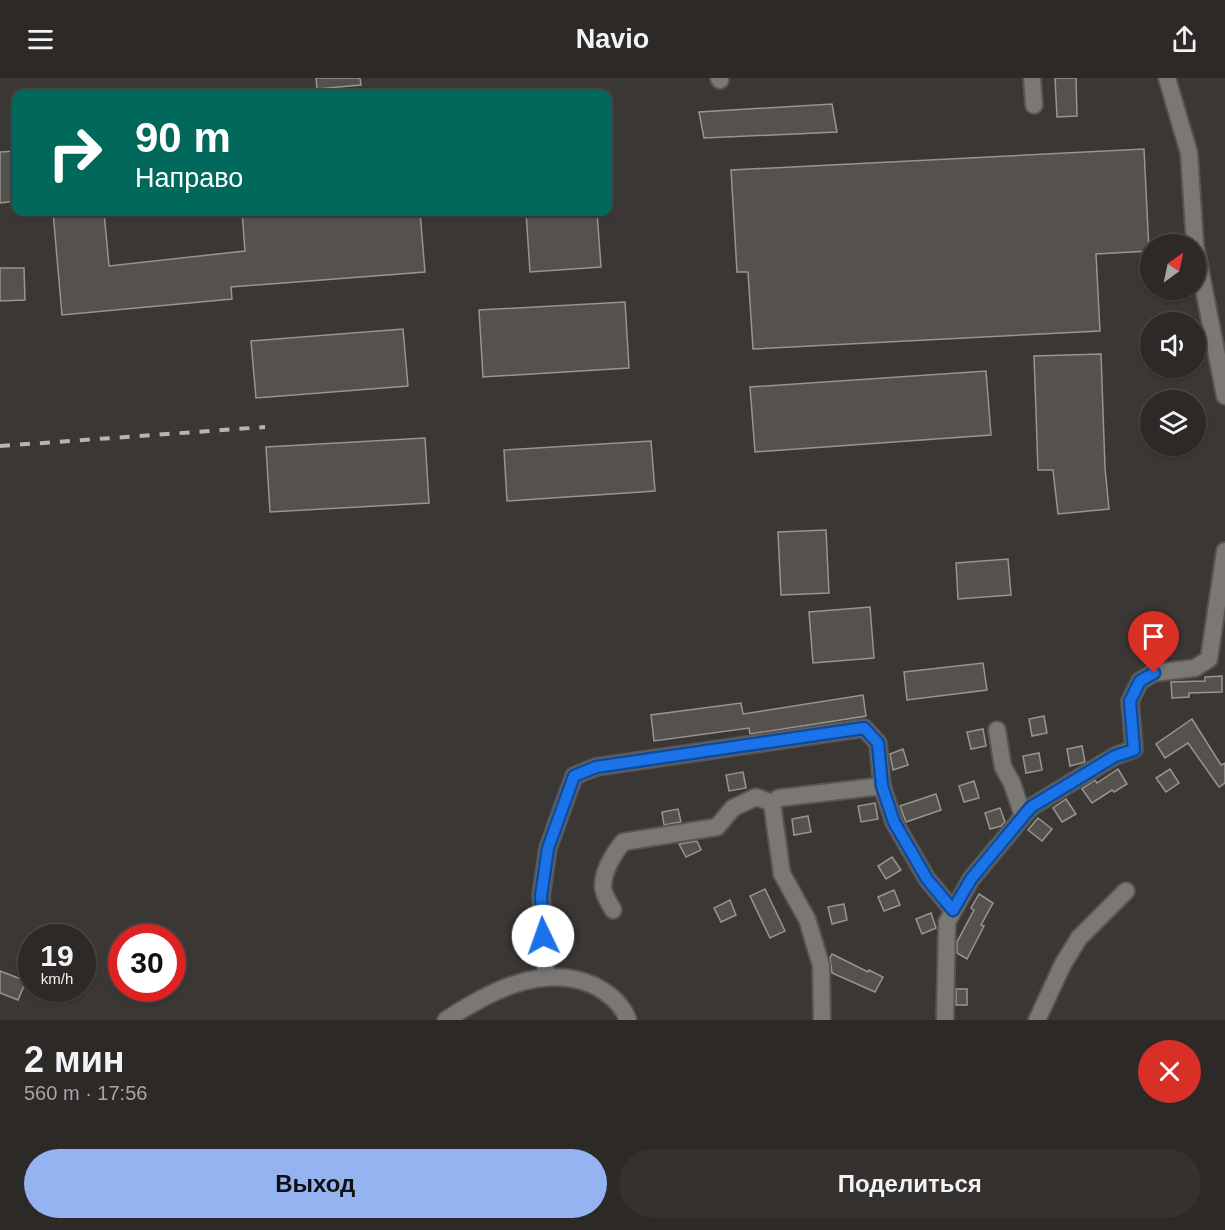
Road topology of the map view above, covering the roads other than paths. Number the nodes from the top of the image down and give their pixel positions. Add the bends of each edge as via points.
1 (1032, 78) edge
2 (1167, 78) edge
3 (1034, 105) dead end
4 (1194, 234) edge
5 (1206, 300) edge
6 (1225, 396) edge
7 (1225, 551) edge
8 (997, 730) dead end
9 (882, 786) junction
10 (772, 803) junction
11 (1023, 816) junction
12 (1126, 891) dead end
13 (613, 910) dead end
14 (953, 910) junction
15 (546, 976) junction
16 (446, 1020) edge
17 (628, 1020) edge
18 (822, 1020) edge
19 (945, 1020) edge
20 (1037, 1020) edge

1 - 3 street
2 - 4 street via 1189,153
5 - 6 street
7 - 11 street via 1209,658 1195,669 1154,673 1140,681 1130,701 1134,750 1087,772
8 - 11 street via 1003,767
9 - 10 street via 779,798
9 - 14 street via 894,822 927,879
9 - 15 street via 878,743 864,728 596,767 574,776 546,857 541,896
10 - 13 street via 756,797 733,808 717,827 623,843 606,871 603,889
10 - 18 street via 782,874 807,918 821,965
11 - 14 street via 971,879
12 - 20 street via 1079,938
14 - 19 street via 947,922
15 - 16 street via 501,989
15 - 17 street via 568,977 603,990 620,1004

